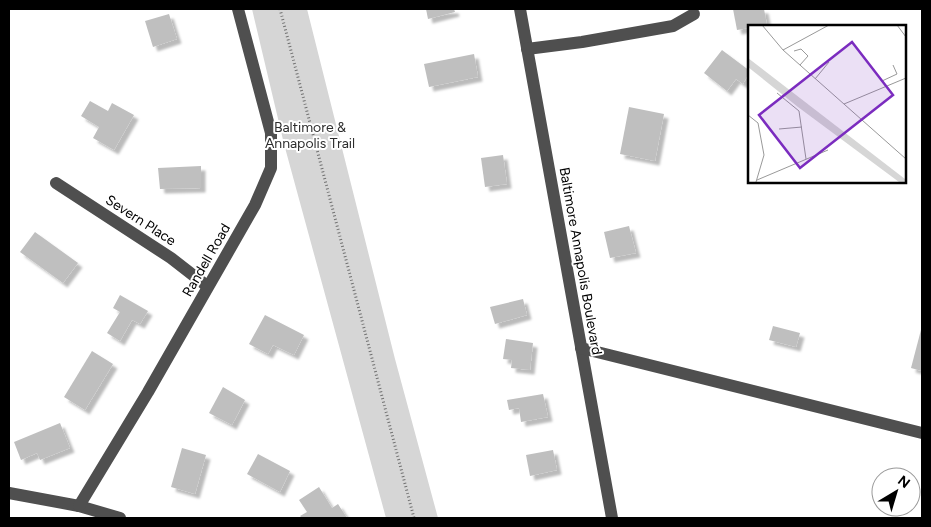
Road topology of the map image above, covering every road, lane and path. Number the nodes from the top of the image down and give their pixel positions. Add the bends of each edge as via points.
1 (238, 9) edge
2 (280, 9) edge
3 (520, 9) edge
4 (694, 14) dead end
5 (527, 49) junction
6 (56, 183) dead end
7 (207, 286) junction
8 (582, 348) junction
9 (922, 433) edge
10 (9, 493) edge
11 (79, 506) junction
12 (120, 518) edge
13 (414, 518) edge
14 (612, 518) edge

1 - 7 street, Randell Road via 271,133 271,168 255,205
2 - 13 path
3 - 5 street, Baltimore Annapolis Boulevard
4 - 5 street via 673,26
5 - 8 street, Baltimore Annapolis Boulevard
6 - 7 street, Severn Place via 171,258
7 - 11 street, Randell Road
8 - 9 street
8 - 14 street, Baltimore Annapolis Boulevard
10 - 11 street
11 - 12 street

